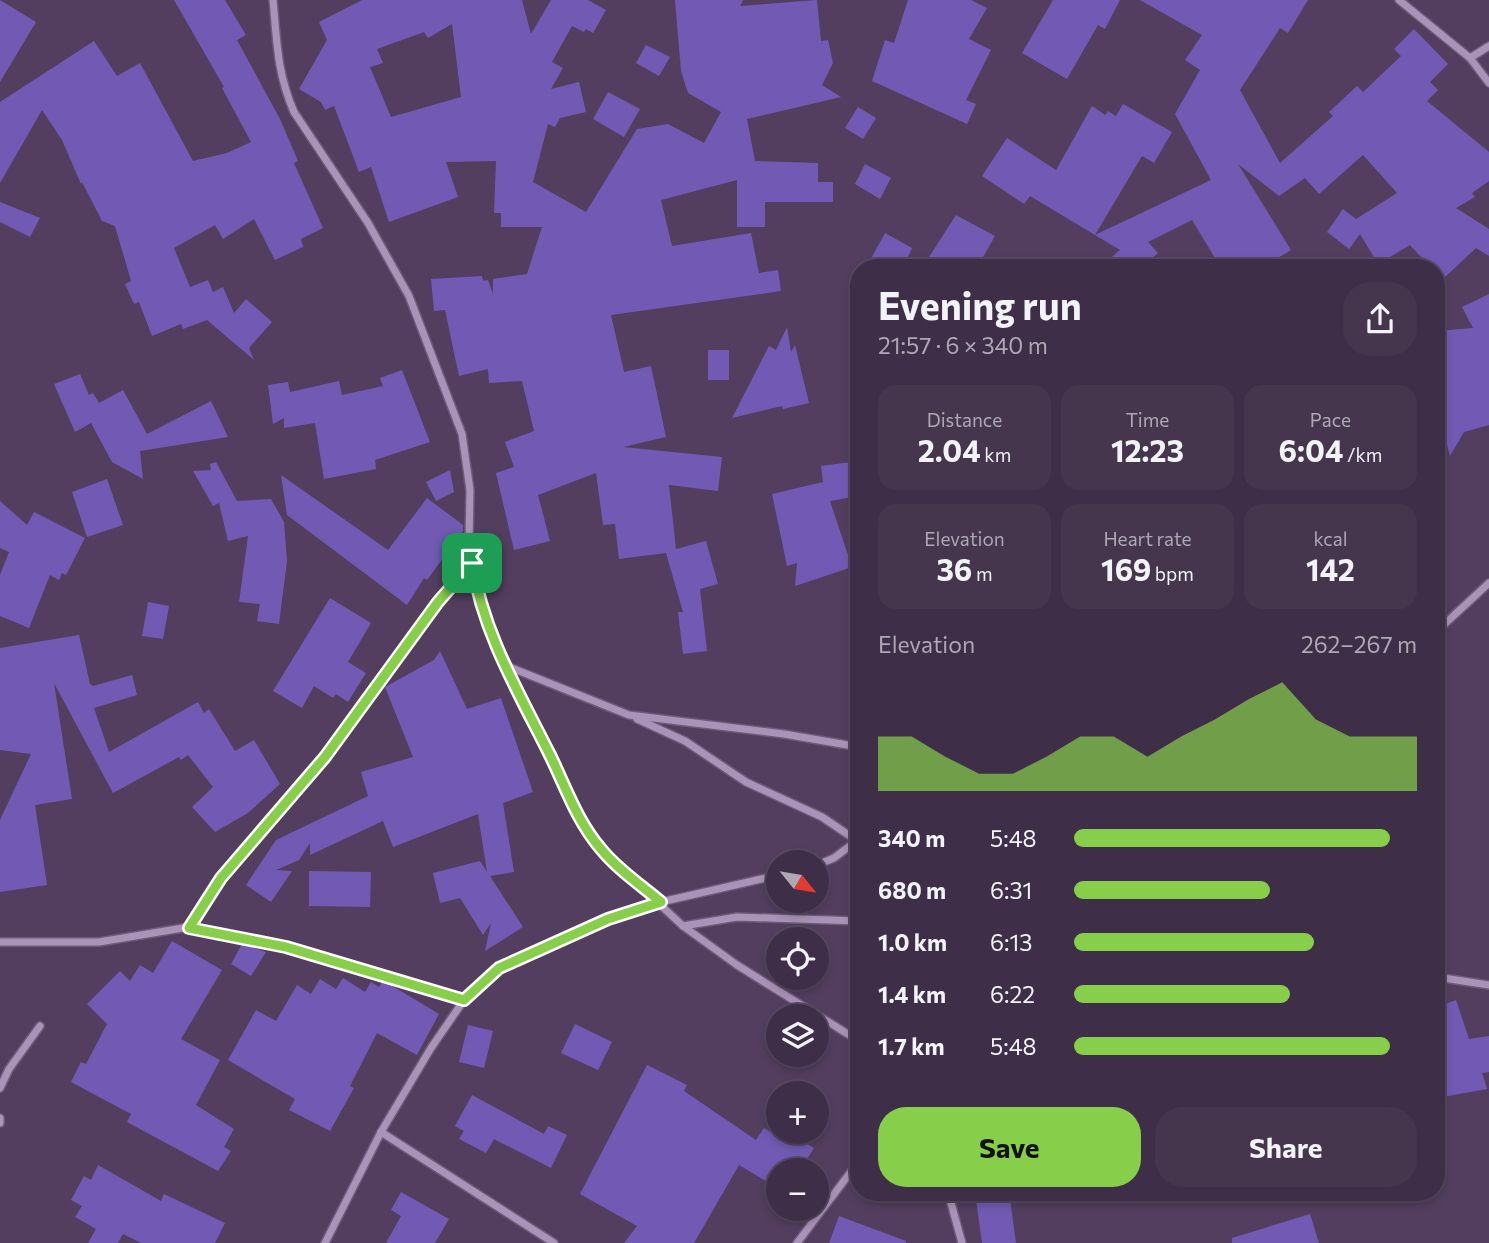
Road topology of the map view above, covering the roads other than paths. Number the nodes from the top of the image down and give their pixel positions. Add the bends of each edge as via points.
1 (273, 0) edge
2 (1399, 0) edge
3 (1489, 46) edge
4 (1470, 58) junction
5 (1489, 83) edge
6 (472, 563) junction
7 (1489, 583) edge
8 (1445, 624) edge
9 (504, 665) junction
10 (629, 715) junction
11 (850, 745) edge
12 (850, 834) edge
13 (850, 846) edge
14 (830, 860) edge
15 (766, 878) edge
16 (661, 902) junction
17 (850, 921) edge
18 (684, 926) junction
19 (189, 928) junction
20 (0, 942) edge
21 (1445, 979) edge
22 (1489, 985) edge
23 (464, 1000) junction
24 (40, 1026) dead end
25 (850, 1035) edge
26 (0, 1088) edge
27 (381, 1132) junction
28 (850, 1173) edge
29 (950, 1201) edge
30 (325, 1243) edge
31 (554, 1243) edge
32 (797, 1243) edge
33 (962, 1243) edge

1 - 6 street via 278,65 294,113 368,223 409,296 462,434 470,491
2 - 4 street
3 - 4 street
4 - 5 street
6 - 9 street via 478,603
6 - 19 street via 438,602 325,757 221,878
7 - 8 street
9 - 10 street
9 - 16 street via 575,812 601,850
10 - 11 street
10 - 12 street via 685,741 747,782
13 - 14 street
15 - 16 street
16 - 18 street
16 - 23 street via 608,919 499,968
17 - 18 street via 737,917
18 - 25 street
19 - 20 street via 99,942
19 - 23 street via 286,947
21 - 22 street
23 - 27 street
24 - 26 street
27 - 30 street
27 - 31 street
28 - 32 street
29 - 33 street

